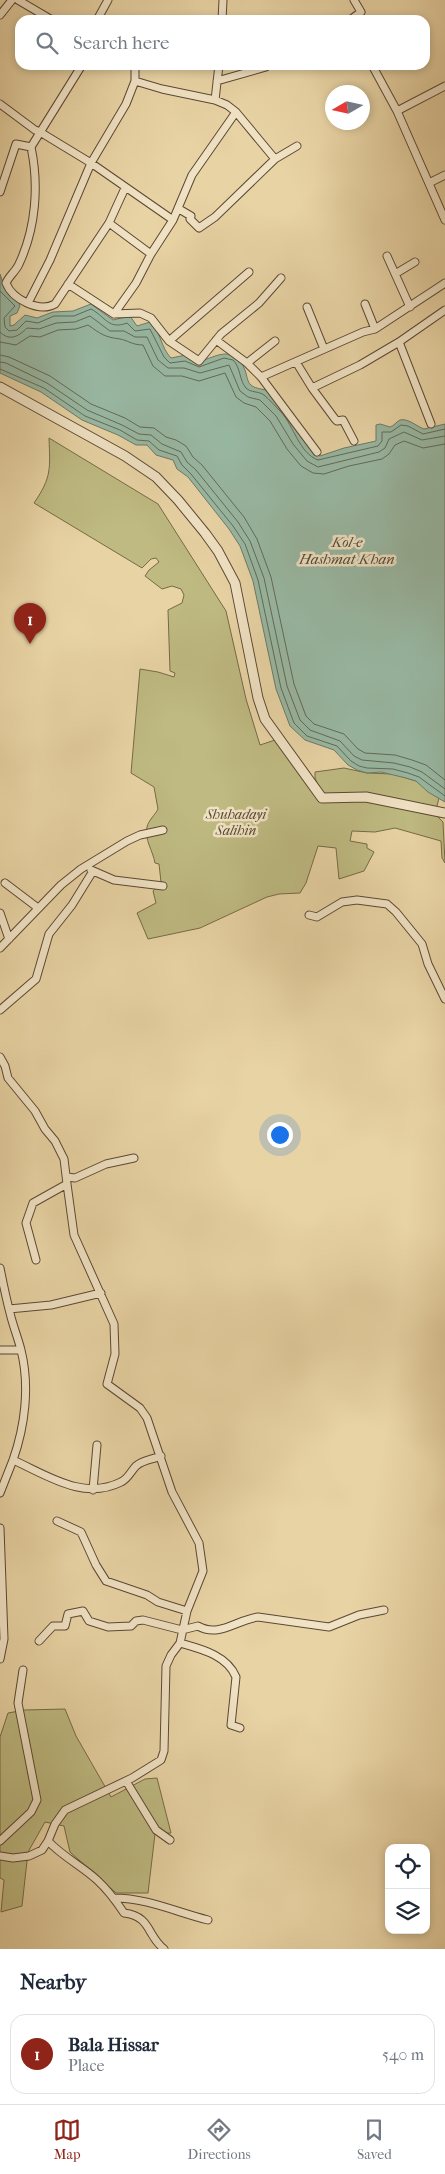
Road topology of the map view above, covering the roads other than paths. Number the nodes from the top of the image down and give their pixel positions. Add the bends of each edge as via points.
1 (12, 0) edge
2 (18, 0) edge
3 (108, 0) edge
4 (223, 0) edge
5 (354, 0) edge
6 (0, 15) edge
7 (44, 15) edge
8 (100, 15) edge
9 (222, 15) edge
10 (357, 15) edge
11 (79, 70) edge
12 (135, 70) edge
13 (218, 70) edge
14 (253, 70) edge
15 (375, 70) edge
16 (135, 81) junction
17 (217, 81) junction
18 (445, 86) edge
19 (215, 100) junction
20 (0, 104) edge
21 (397, 111) junction
22 (236, 112) junction
23 (40, 132) junction
24 (297, 146) dead end
25 (31, 147) junction
26 (275, 159) junction
27 (91, 163) junction
28 (445, 175) edge
29 (429, 183) junction
30 (125, 188) junction
31 (0, 192) edge
32 (179, 209) junction
33 (173, 220) junction
34 (445, 220) edge
35 (109, 223) junction
36 (151, 254) junction
37 (387, 256) dead end
38 (415, 262) dead end
39 (249, 272) dead end
40 (395, 274) junction
41 (281, 278) dead end
42 (445, 283) edge
43 (68, 284) junction
44 (28, 303) junction
45 (364, 304) dead end
46 (306, 307) dead end
47 (410, 307) junction
48 (445, 310) edge
49 (114, 314) junction
50 (375, 329) junction
51 (216, 340) junction
52 (169, 341) junction
53 (275, 341) dead end
54 (399, 342) junction
55 (324, 349) junction
56 (296, 362) junction
57 (247, 363) junction
58 (261, 377) junction
59 (0, 387) edge
60 (312, 388) junction
61 (431, 424) dead end
62 (354, 441) dead end
63 (317, 452) dead end
64 (445, 813) edge
65 (163, 830) dead end
66 (83, 868) junction
67 (93, 871) junction
68 (5, 883) dead end
69 (163, 886) dead end
70 (38, 908) junction
71 (0, 913) edge
72 (309, 915) dead end
73 (9, 939) junction
74 (0, 948) edge
75 (445, 999) edge
76 (0, 1010) edge
77 (0, 1056) edge
78 (134, 1158) dead end
79 (67, 1181) junction
80 (36, 1260) dead end
81 (0, 1268) edge
82 (101, 1293) junction
83 (9, 1309) junction
84 (0, 1350) edge
85 (21, 1350) junction
86 (97, 1445) dead end
87 (161, 1456) junction
88 (13, 1460) junction
89 (93, 1490) junction
90 (0, 1493) edge
91 (57, 1521) dead end
92 (0, 1528) edge
93 (384, 1610) dead end
94 (187, 1611) junction
95 (182, 1630) junction
96 (40, 1641) dead end
97 (180, 1643) junction
98 (0, 1659) edge
99 (23, 1670) dead end
100 (240, 1728) dead end
101 (126, 1781) junction
102 (170, 1840) dead end
103 (0, 1841) edge
104 (48, 1841) junction
105 (0, 1856) edge
106 (114, 1898) junction
107 (208, 1920) dead end
108 (164, 1949) edge

1 - 6 street
2 - 7 street
3 - 8 street
4 - 9 street
5 - 10 street via 361,12
11 - 23 street
12 - 16 street
13 - 17 street
14 - 17 street
15 - 21 street
16 - 19 street
16 - 27 street via 118,119
17 - 19 street
18 - 21 street
19 - 22 street
20 - 23 street
21 - 29 street
22 - 26 street
22 - 32 street via 192,175
23 - 25 street
23 - 27 street
24 - 26 street
25 - 31 street via 16,144
25 - 44 street via 35,194 31,227 19,266 6,283
26 - 32 street via 199,228 191,216
27 - 30 street
27 - 44 street
28 - 29 street
29 - 34 street
30 - 33 street
30 - 35 street
32 - 33 street
33 - 36 street
35 - 36 street
35 - 43 street
36 - 49 street
37 - 40 street
38 - 40 street
39 - 52 street
40 - 47 street
41 - 51 street via 259,303
42 - 47 street
43 - 44 street via 50,306 40,308
43 - 49 street
45 - 50 street
46 - 55 street
47 - 50 street
48 - 54 street
49 - 52 street via 140,313 150,318
50 - 55 street
51 - 52 street via 199,360
51 - 57 street
53 - 57 street
54 - 60 street
54 - 61 street
55 - 56 street
56 - 58 street
56 - 60 street
57 - 58 street
58 - 63 street
59 - 64 street via 125,456 156,477 205,533 235,583 265,719 322,798 366,797
60 - 62 street via 335,419 342,420
65 - 66 street via 127,841
66 - 67 street
66 - 70 street via 60,885
67 - 69 street via 114,880
67 - 76 street via 50,934 36,979
68 - 70 street
70 - 73 street
71 - 73 street
72 - 75 street via 317,917 342,902 357,900 387,904 422,944
73 - 74 street
77 - 79 street via 8,1078 35,1110 55,1141 64,1159
78 - 79 street via 106,1164
79 - 80 street via 33,1203 26,1223
79 - 82 street via 74,1235
81 - 83 street
82 - 83 street via 51,1305
82 - 87 street via 114,1324 115,1354 107,1384 140,1408
83 - 85 street
84 - 85 street
85 - 88 street via 25,1413
86 - 89 street
87 - 89 street via 137,1465 124,1481
87 - 94 street via 172,1492 201,1550 203,1571
88 - 89 street via 49,1478 79,1489
88 - 90 street
91 - 94 street via 81,1532 106,1581
92 - 98 street via 4,1639
93 - 95 street via 359,1615 329,1627 258,1617 217,1631 198,1626
94 - 95 street
95 - 96 street via 143,1620 131,1626 108,1627 88,1622 83,1611 68,1614 65,1626 53,1626
95 - 97 street
97 - 100 street via 220,1658 234,1672 231,1725
97 - 101 street via 166,1666 166,1730 161,1760
99 - 103 street via 18,1703 37,1800 31,1812
101 - 102 street via 156,1830
101 - 104 street via 64,1810
104 - 105 street via 42,1850 29,1856
104 - 106 street via 96,1879
106 - 107 street via 152,1902
106 - 108 street via 124,1913 134,1914 148,1924

